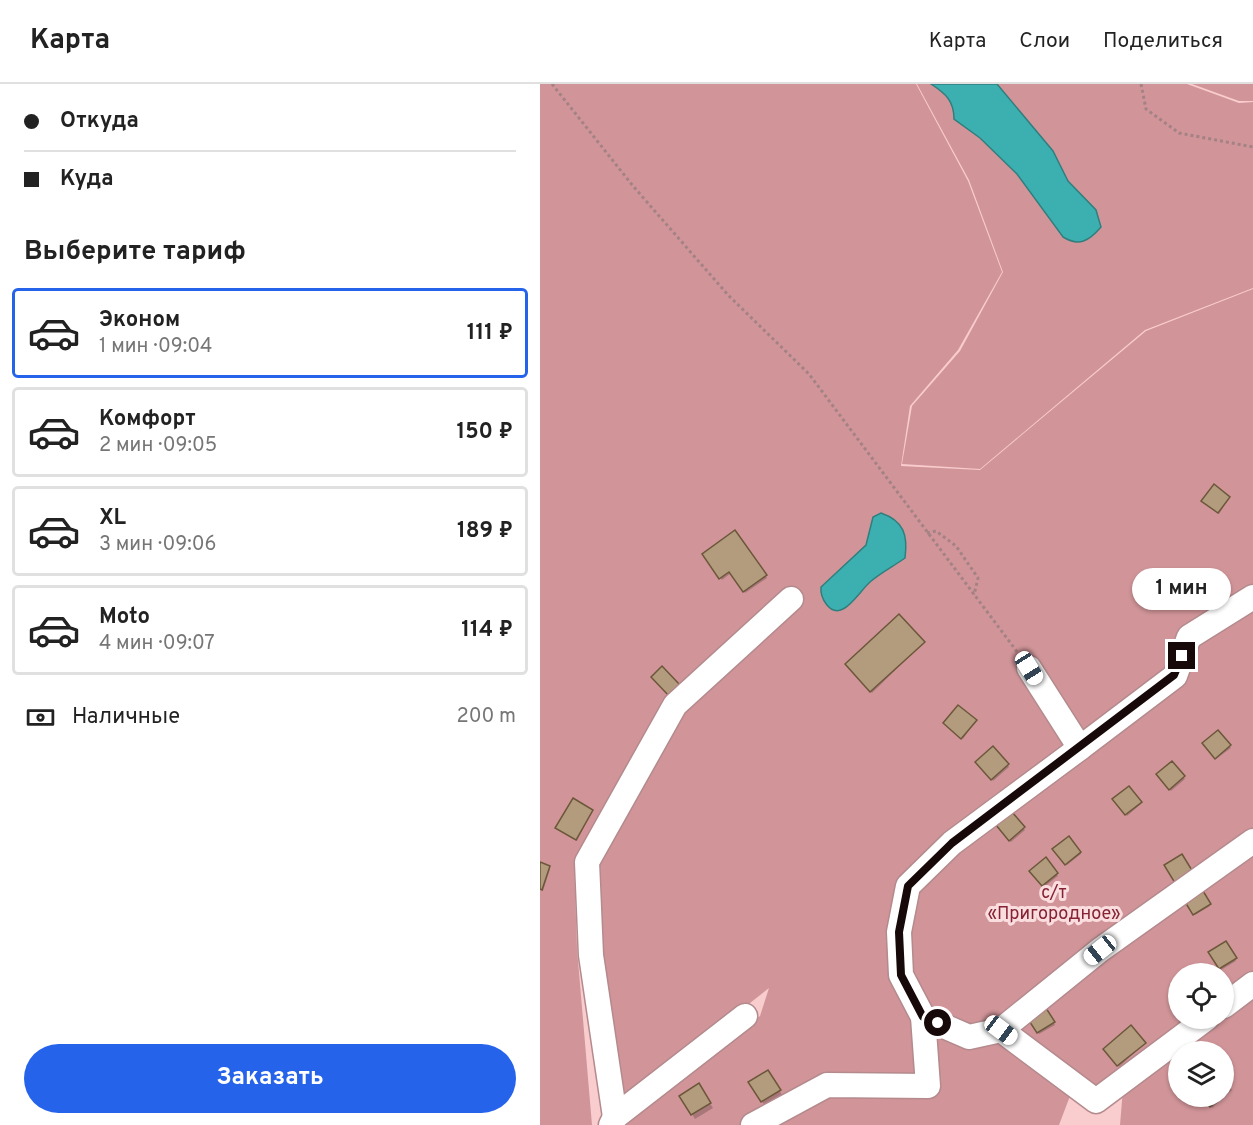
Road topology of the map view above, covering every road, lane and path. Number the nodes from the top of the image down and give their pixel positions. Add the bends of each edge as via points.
1 (552, 84) edge
2 (1141, 84) edge
3 (1253, 147) edge
4 (927, 533) junction
5 (974, 595) junction
6 (1253, 597) edge
7 (790, 599) dead end
8 (1029, 668) joint
9 (1080, 748) junction
10 (1253, 841) edge
11 (1251, 990) edge
12 (1234, 1000) edge
13 (746, 1016) dead end
14 (923, 1017) junction
15 (1192, 1029) edge
16 (1001, 1030) junction
17 (613, 1121) edge
18 (753, 1125) edge

1 - 4 path via 633,186 728,295 809,374
2 - 3 path via 1146,109 1179,133
4 - 5 path
4 - 5 path via 936,531 956,546 978,578
5 - 8 path
6 - 9 street via 1189,637 1174,675
7 - 17 street via 675,705 587,862 591,955
8 - 9 street
9 - 14 street via 952,843 908,886 899,932 901,975
10 - 16 street via 1100,950
11 - 12 street
13 - 17 street
14 - 16 street via 969,1037
14 - 18 street via 928,1086 827,1085
15 - 16 street via 1096,1101

